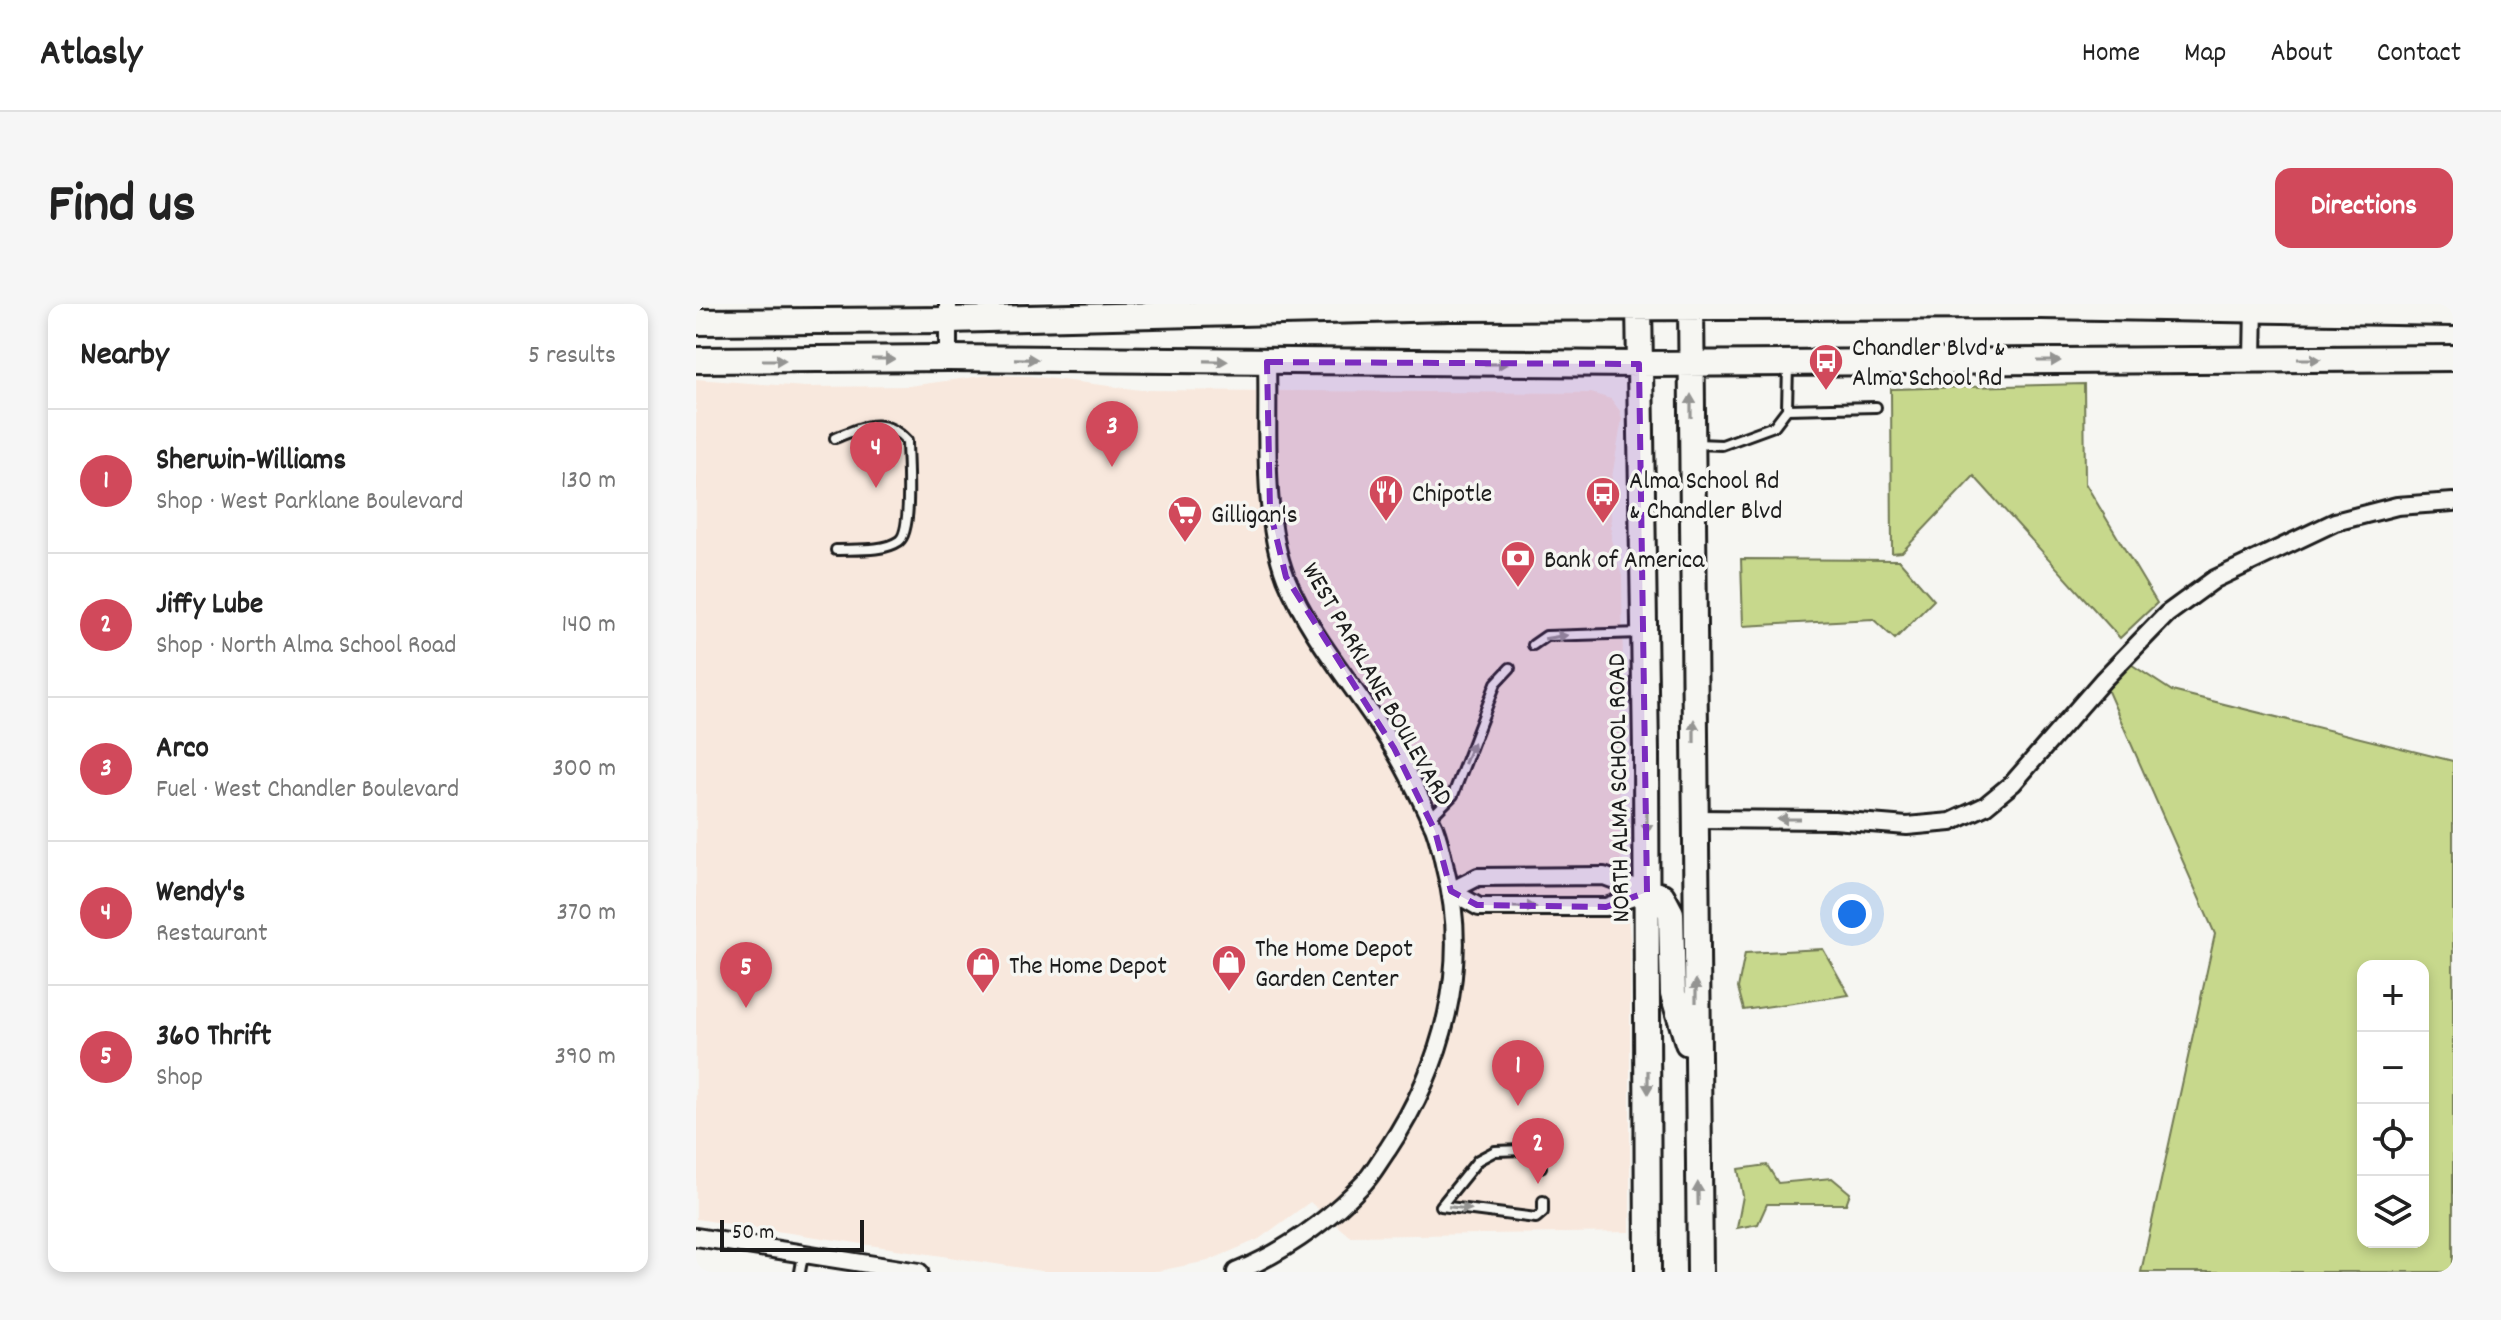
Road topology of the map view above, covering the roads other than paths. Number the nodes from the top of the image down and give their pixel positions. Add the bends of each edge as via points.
1 (1639, 306) edge
2 (1691, 306) edge
3 (2254, 307) edge
4 (948, 312) edge
5 (2453, 313) edge
6 (696, 322) edge
7 (948, 358) junction
8 (2453, 358) edge
9 (2253, 359) junction
10 (696, 360) edge
11 (1267, 362) junction
12 (1788, 363) junction
13 (1639, 364) junction
14 (1691, 364) junction
15 (1876, 407) dead end
16 (1787, 409) junction
17 (835, 438) dead end
18 (1691, 444) junction
19 (2453, 502) edge
20 (836, 550) dead end
21 (1643, 633) junction
22 (1533, 645) dead end
23 (1510, 668) dead end
24 (1429, 818) junction
25 (1694, 819) junction
26 (1451, 891) junction
27 (1647, 892) junction
28 (1696, 1068) junction
29 (1541, 1167) dead end
30 (1543, 1201) dead end
31 (696, 1237) edge
32 (803, 1255) junction
33 (870, 1268) edge
34 (800, 1272) edge
35 (919, 1272) edge
36 (1236, 1272) edge
37 (1648, 1272) edge
38 (1700, 1272) edge

1 - 2 main road
1 - 4 main road
1 - 13 main road, NORTH ALMA SCHOOL ROAD
2 - 3 main road
2 - 14 main road
3 - 5 main road
3 - 9 street
4 - 6 main road
4 - 7 street
10 -> 7 main road
7 -> 11 main road
9 -> 8 main road
12 -> 9 main road
11 -> 13 main road
11 - 24 street, WEST PARKLANE BOULEVARD via 1270,511 1286,577 1314,629 1394,748
12 - 14 main road
12 - 16 lane
13 - 14 main road
13 - 21 main road, NORTH ALMA SCHOOL ROAD
18 -> 14 main road
15 - 16 lane
16 - 18 lane via 1774,426 1722,445
17 - 20 lane via 881,425 895,428 907,441 905,535 879,547
25 -> 18 main road
19 -> 25 street via 2397,506 2335,522 2215,579 2167,614 2013,783 1985,806 1951,822 1907,826
22 -> 21 lane via 1546,636
21 -> 27 main road, NORTH ALMA SCHOOL ROAD
24 -> 23 lane via 1453,795 1496,683
24 - 26 street, WEST PARKLANE BOULEVARD
28 -> 25 main road
26 - 27 street via 1478,877 1604,876
26 -> 27 street via 1479,907 1606,907
26 - 36 street, WEST PARKLANE BOULEVARD via 1456,961 1449,1009 1408,1119 1366,1181 1338,1208 1293,1243
27 - 28 main road via 1662,896 1671,913 1673,994
27 -> 37 main road, NORTH ALMA SCHOOL ROAD
38 -> 28 main road
29 -> 30 lane via 1524,1150 1495,1151 1478,1160 1441,1206 1536,1218 1543,1212
31 - 32 street
32 - 33 street
32 - 34 lane
33 - 35 street

